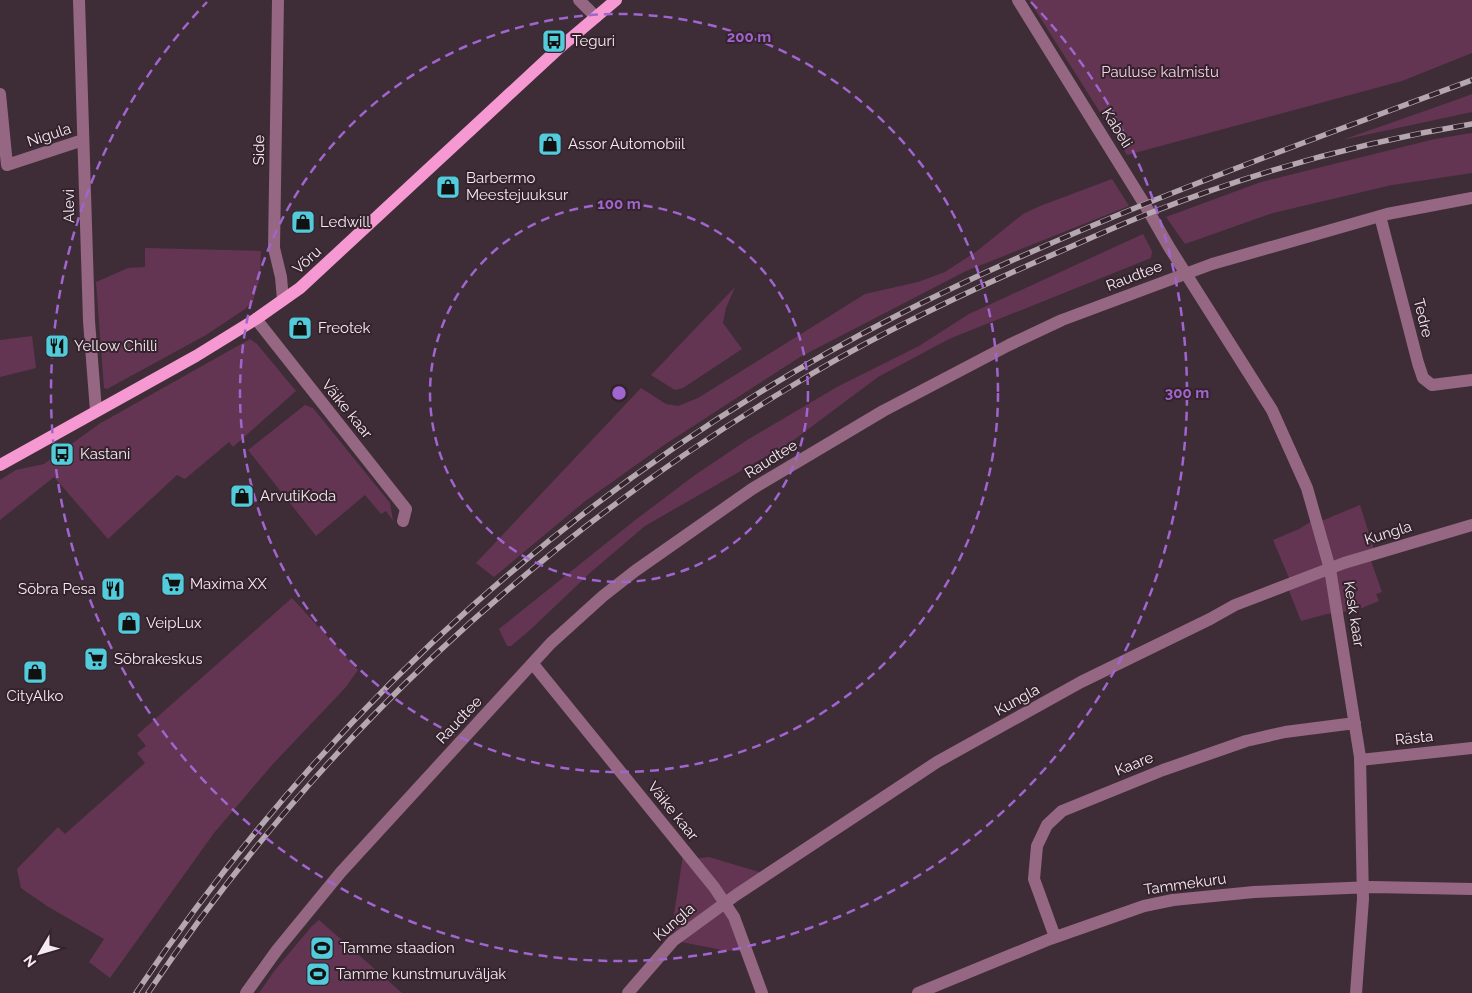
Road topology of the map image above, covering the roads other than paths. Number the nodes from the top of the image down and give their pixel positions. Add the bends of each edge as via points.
1 (79, 0) edge
2 (278, 0) edge
3 (579, 0) edge
4 (616, 0) edge
5 (1018, 0) edge
6 (596, 17) junction
7 (0, 94) edge
8 (83, 140) junction
9 (1472, 198) edge
10 (1380, 216) junction
11 (1186, 274) junction
12 (283, 300) junction
13 (256, 319) junction
14 (1472, 380) edge
15 (96, 411) junction
16 (0, 465) edge
17 (404, 521) dead end
18 (1472, 525) edge
19 (1330, 569) junction
20 (532, 664) junction
21 (1355, 723) junction
22 (1472, 748) edge
23 (1360, 760) junction
24 (1363, 888) junction
25 (1472, 889) edge
26 (724, 903) junction
27 (1056, 937) junction
28 (246, 993) edge
29 (628, 993) edge
30 (762, 993) edge
31 (918, 993) edge
32 (1356, 993) edge

1 - 8 street, Alevi
2 - 12 street, Side via 274,248
3 - 6 street
4 - 6 main road, Võru
5 - 11 street, Kabeli
6 - 12 main road, Võru via 300,288
7 - 8 street, Nigula via 6,165
8 - 15 street, Alevi via 89,321
9 - 10 street, Raudtee
10 - 11 street, Raudtee
10 - 14 street, Tedre via 1423,378 1432,385
11 - 19 street, Kesk kaar via 1272,410 1307,488
11 - 20 street, Raudtee via 1062,320 941,379 836,437 752,489 635,571 571,624
12 - 13 main road, Võru
13 - 15 main road, Võru
13 - 17 street, Väike kaar via 406,509
15 - 16 main road, Võru
18 - 19 street, Kungla via 1344,562
19 - 21 street, Kesk kaar
19 - 26 street, Kungla via 1235,605 937,762
20 - 26 street, Väike kaar
20 - 28 street, Raudtee via 318,899
21 - 23 street, Kesk kaar
21 - 27 street, Kaare via 1285,732 1246,741 1062,811 1047,825 1037,846 1034,879
22 - 23 street, Rästa
23 - 24 street, Kesk kaar
24 - 25 street, Tammekuru
24 - 27 street, Tammekuru via 1254,892 1173,900 1144,906
24 - 32 street, Kesk kaar
26 - 29 street, Kungla via 673,942
26 - 30 street, Väike kaar via 734,917
27 - 31 street, Tammekuru

